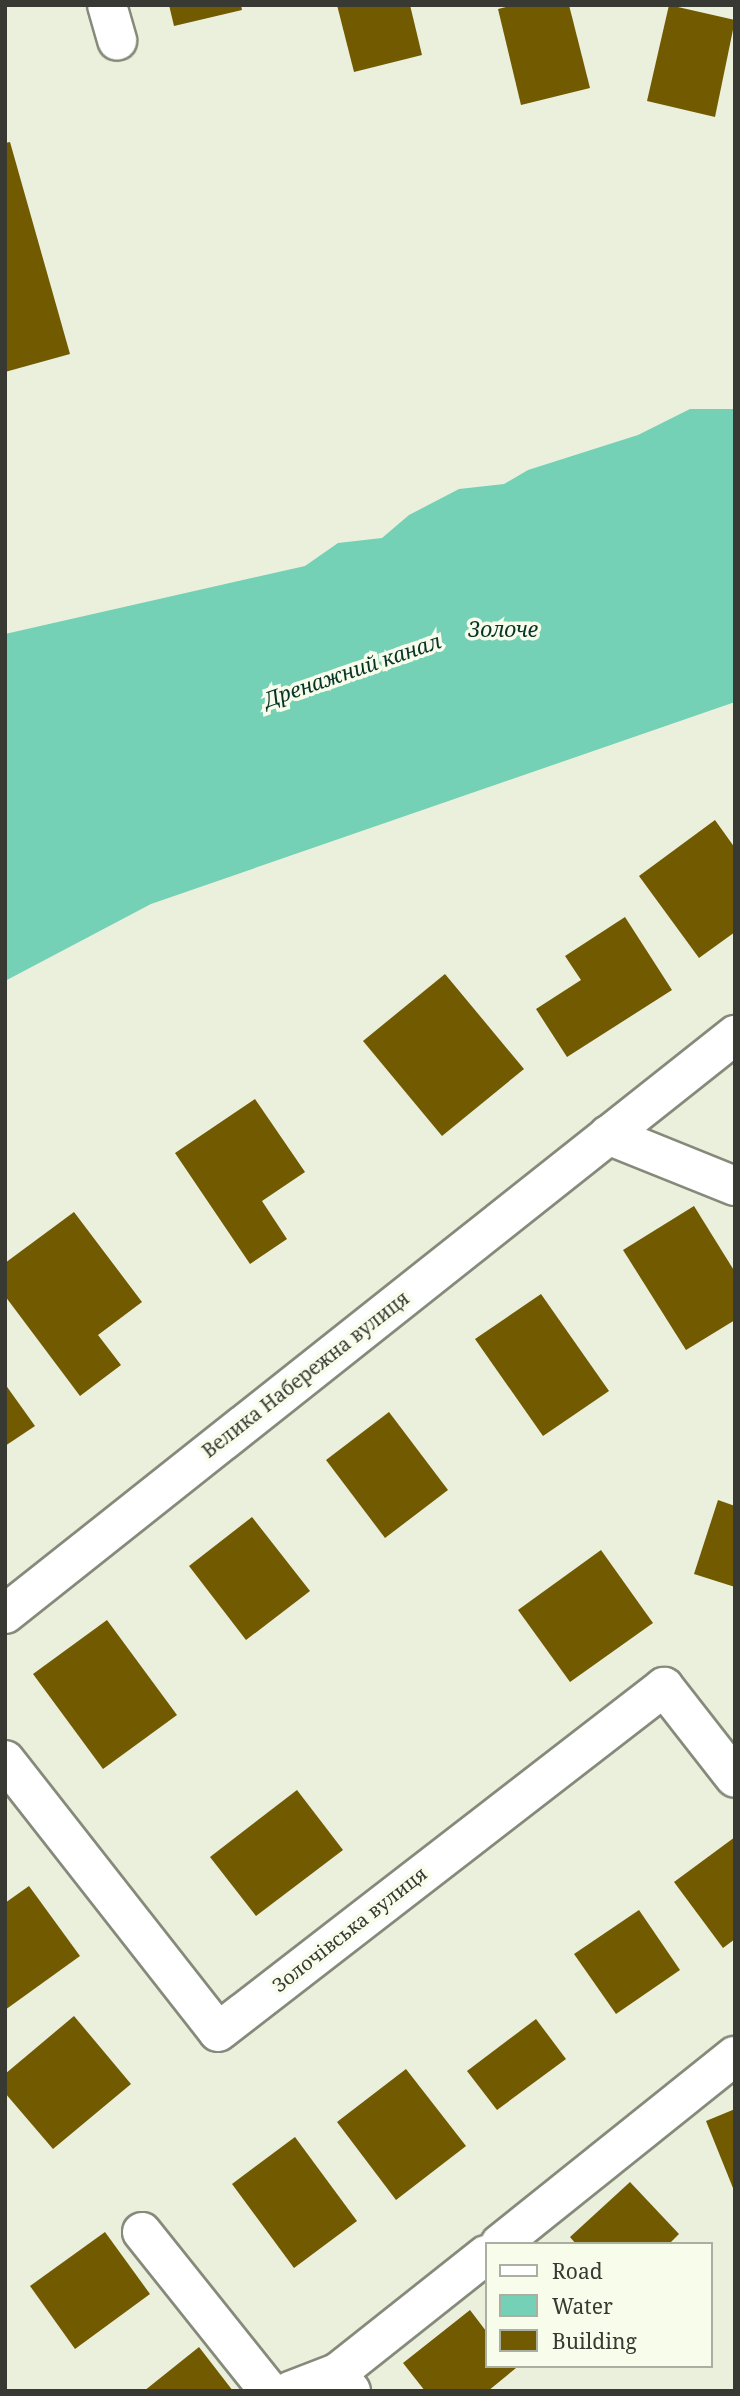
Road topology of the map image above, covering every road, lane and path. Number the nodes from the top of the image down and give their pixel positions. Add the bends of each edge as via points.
1 (735, 1035) edge
2 (608, 1135) junction
3 (735, 1186) edge
4 (5, 1614) edge
5 (5, 1760) edge
6 (735, 1778) edge
7 (735, 2056) edge
8 (142, 2232) dead end
9 (502, 2242) edge
10 (484, 2257) edge
11 (344, 2382) edge
12 (269, 2391) edge
13 (290, 2391) edge

1 - 2 street, Велика Набережна вулиця
2 - 3 street
2 - 4 street, Велика Набережна вулиця
5 - 6 street, Золочівська вулиця via 218,2032 664,1687
7 - 9 street
8 - 12 street
10 - 11 street
11 - 13 street

